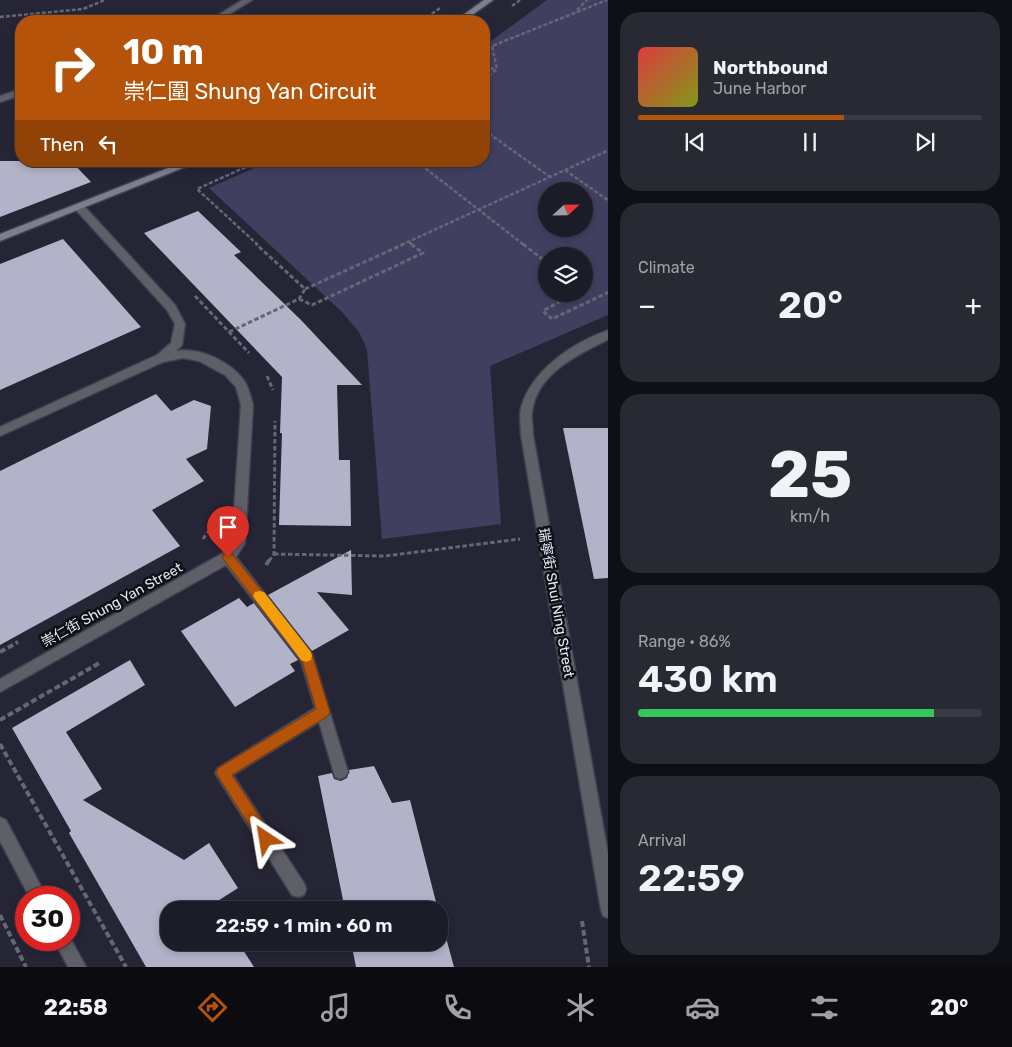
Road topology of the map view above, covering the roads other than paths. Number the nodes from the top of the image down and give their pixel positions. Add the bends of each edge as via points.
1 (248, 0) edge
2 (489, 0) edge
3 (223, 15) edge
4 (468, 15) edge
5 (15, 94) edge
6 (0, 99) edge
7 (180, 167) edge
8 (80, 208) junction
9 (0, 238) edge
10 (608, 334) edge
11 (161, 358) junction
12 (0, 432) edge
13 (228, 557) junction
14 (0, 686) edge
15 (323, 712) junction
16 (340, 772) dead end
17 (0, 825) edge
18 (33, 886) edge
19 (298, 889) dead end
20 (608, 905) edge
21 (68, 951) edge
22 (77, 967) edge

1 - 3 street
2 - 4 main road
5 - 6 street
7 - 8 main road
8 - 9 main road
8 - 11 street via 171,308 180,324 176,345
10 - 20 street, 瑞寧街 Shui Ning Street via 551,367 534,386 526,410 527,436
11 - 12 street
11 - 13 street via 183,354 202,357 229,372 241,385 247,405 239,533 238,543
13 - 14 street, 崇仁街 Shung Yan Street
13 - 15 street via 307,658
15 - 16 street
15 - 19 street via 223,773
17 - 18 street
21 - 22 street

